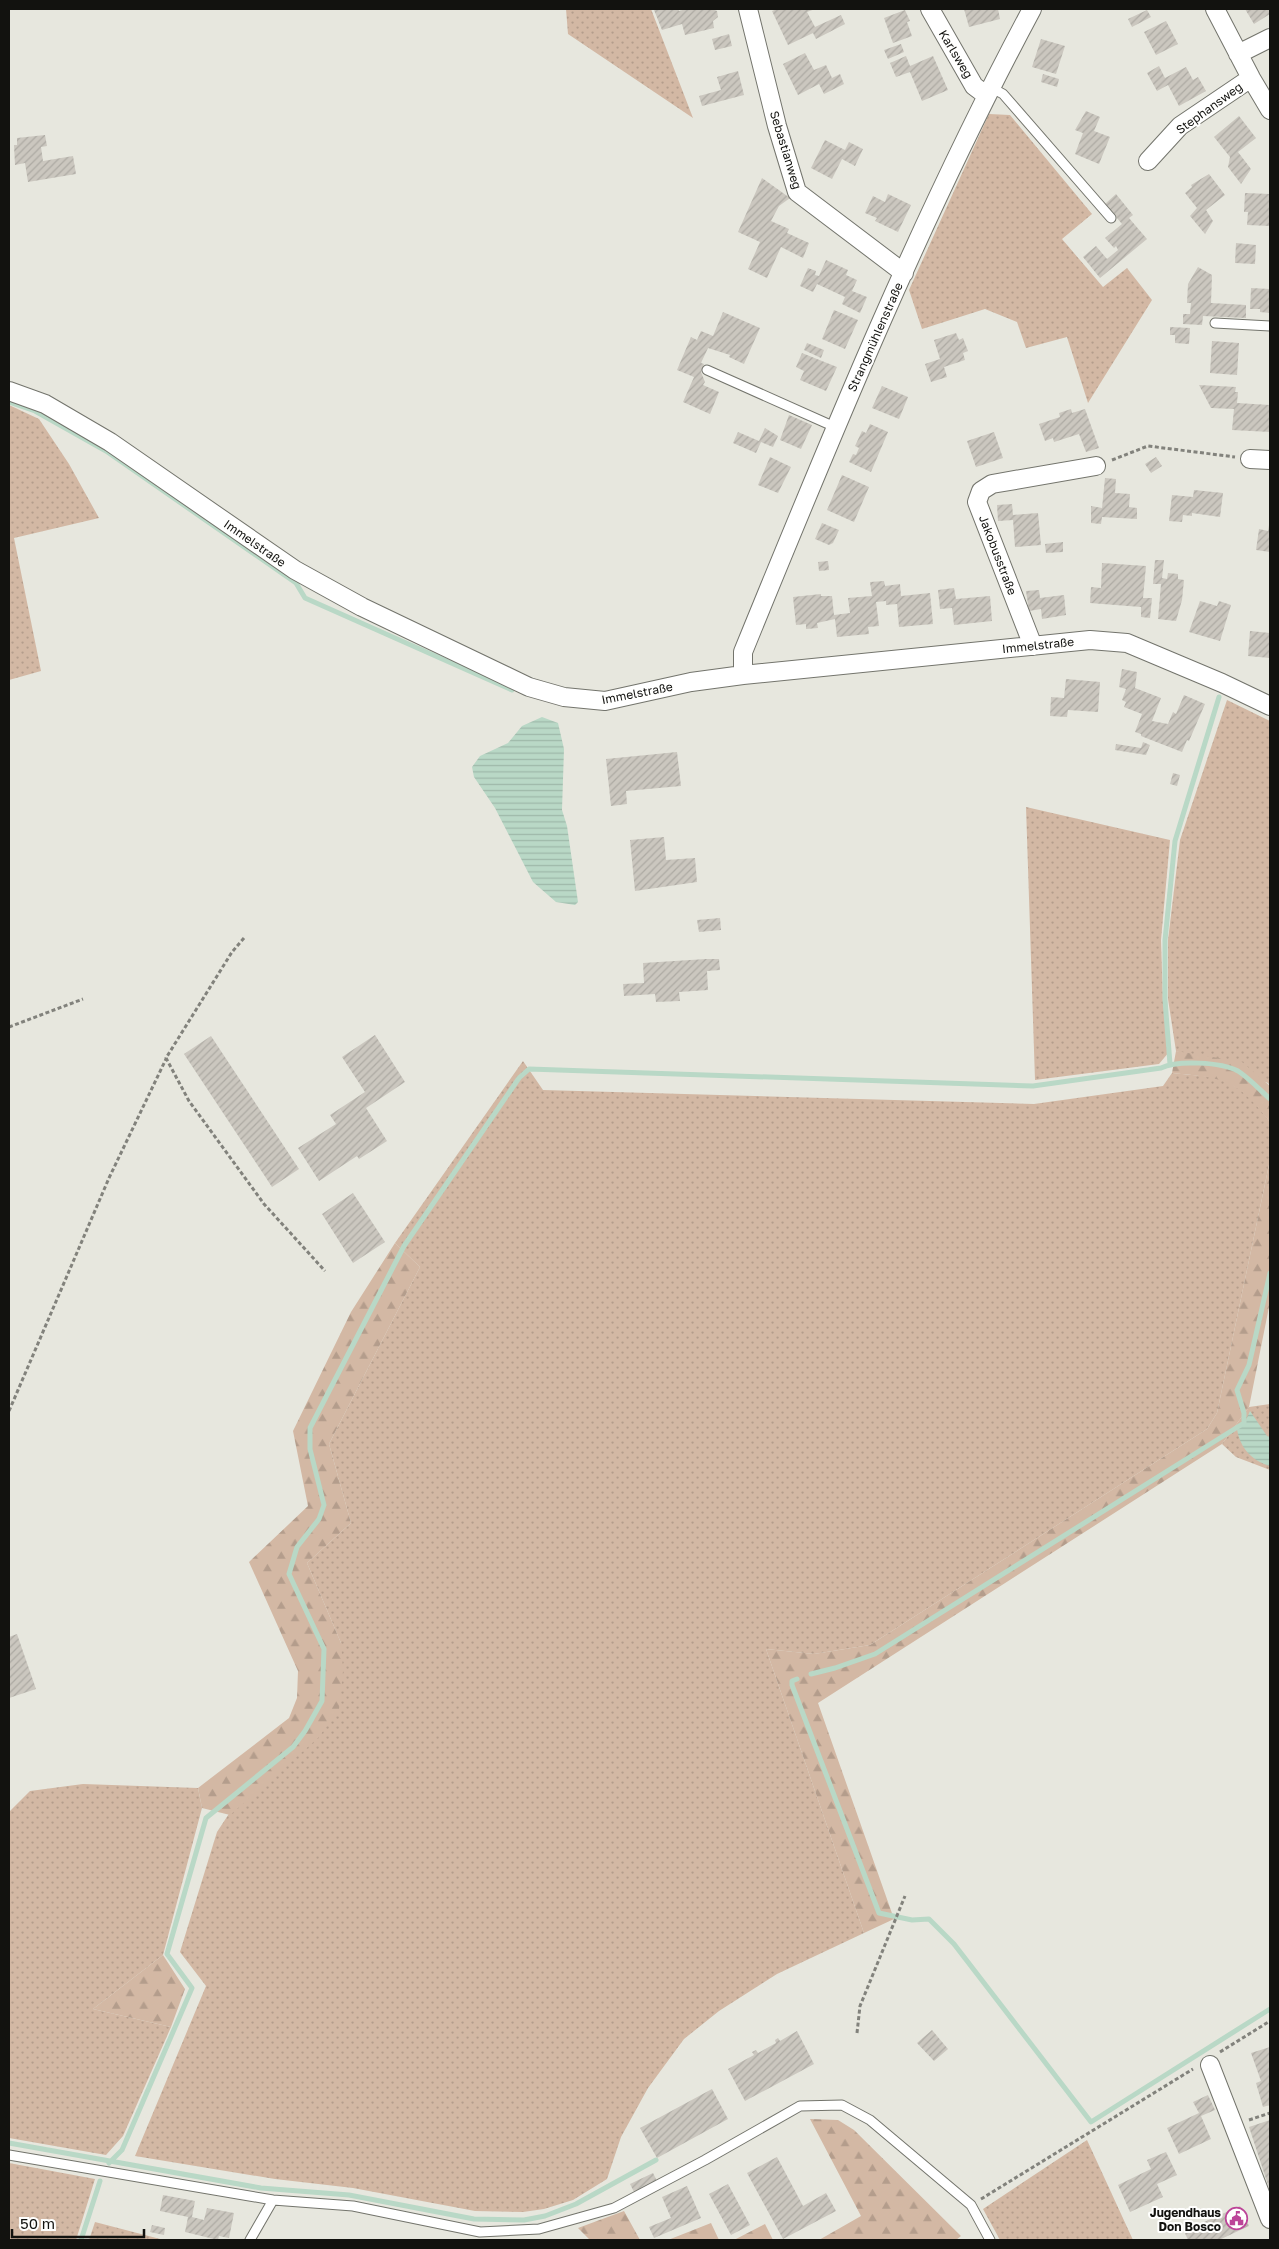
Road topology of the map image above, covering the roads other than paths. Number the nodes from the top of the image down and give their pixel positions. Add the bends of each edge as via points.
1 (748, 9) edge
2 (930, 9) edge
3 (1032, 9) edge
4 (1215, 9) edge
5 (1270, 38) edge
6 (1238, 54) junction
7 (1251, 78) junction
8 (988, 91) junction
9 (1270, 110) edge
10 (1148, 161) dead end
11 (1111, 218) dead end
12 (904, 273) junction
13 (1214, 323) dead end
14 (1270, 326) edge
15 (707, 370) dead end
16 (9, 391) edge
17 (836, 427) junction
18 (1250, 459) road end
19 (1270, 460) edge
20 (1096, 466) road end
21 (1033, 646) junction
22 (743, 674) junction
23 (1270, 706) edge
24 (1208, 2062) road end
25 (9, 2155) edge
26 (273, 2200) junction
27 (1270, 2219) edge
28 (250, 2240) edge
29 (990, 2240) edge

1 - 12 street, Sebastianweg via 797,192
2 - 8 street, Karlsweg via 974,86
3 - 8 street, Strangmühlenstraße
4 - 6 street, Stephansweg
5 - 6 street
6 - 7 street, Stephansweg
7 - 9 street, Stephansweg
7 - 10 street, Stephansweg via 1180,126
8 - 11 lane via 1004,94
8 - 12 street, Strangmühlenstraße
12 - 17 street, Strangmühlenstraße
13 - 14 lane
15 - 17 lane
16 - 22 street, Immelstraße via 45,404 110,442 294,570 362,607 529,687 564,697 605,701
17 - 22 street, Strangmühlenstraße via 743,652
18 - 19 street
20 - 21 street, Jakobusstraße via 992,484 981,491 977,502
21 - 22 street, Immelstraße
21 - 23 street, Immelstraße via 1090,640 1127,643
24 - 27 street
25 - 26 lane
26 - 28 lane
26 - 29 lane via 353,2206 480,2232 539,2229 614,2208 800,2106 842,2105 870,2120 971,2205

